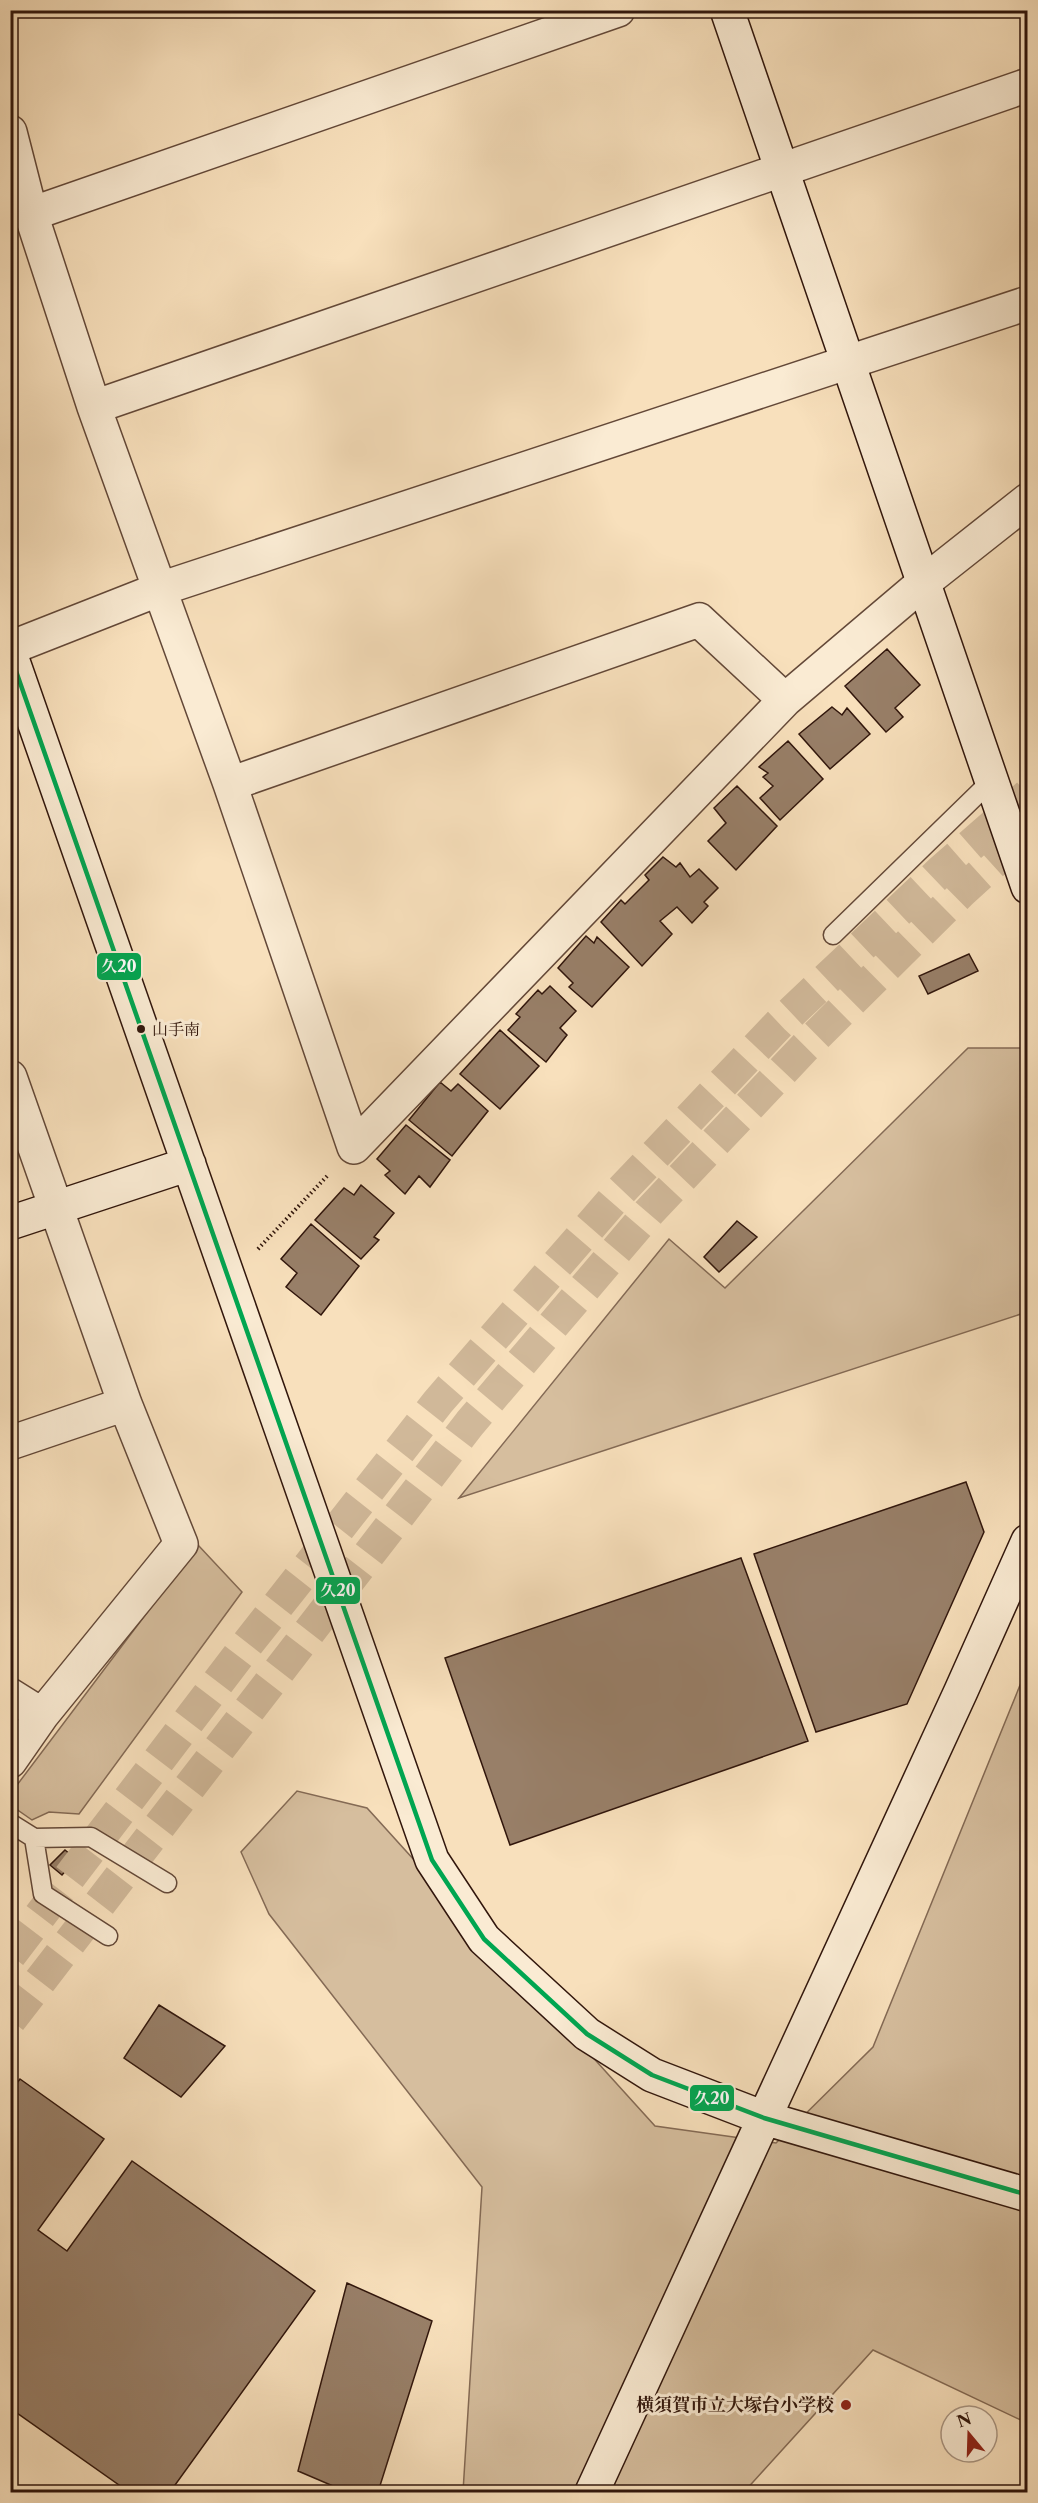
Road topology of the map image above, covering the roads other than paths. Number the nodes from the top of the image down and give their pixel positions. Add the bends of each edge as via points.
1 (618, 10) edge
2 (727, 10) edge
3 (1028, 86) edge
4 (10, 132) edge
5 (781, 170) junction
6 (31, 214) junction
7 (1028, 303) edge
8 (847, 362) junction
9 (94, 407) junction
10 (1028, 500) edge
11 (923, 583) junction
12 (160, 589) junction
13 (10, 648) edge
14 (10, 653) edge
15 (785, 700) junction
16 (991, 781) junction
17 (230, 784) junction
18 (1028, 887) edge
19 (833, 935) dead end
20 (10, 1077) edge
21 (189, 1164) junction
22 (57, 1208) junction
23 (10, 1223) edge
24 (125, 1404) junction
25 (10, 1443) edge
26 (1028, 1541) edge
27 (10, 1695) edge
28 (42, 1715) junction
29 (10, 1761) edge
30 (10, 1823) edge
31 (34, 1838) junction
32 (167, 1883) dead end
33 (108, 1936) dead end
34 (764, 2118) junction
35 (1028, 2195) edge
36 (592, 2493) edge

1 - 6 street
2 - 5 street
3 - 5 street
4 - 6 street
5 - 8 street
5 - 9 street
6 - 9 street
7 - 8 street
8 - 11 street
8 - 12 street
9 - 12 street
10 - 11 street
11 - 15 street
11 - 16 street
12 - 13 street
12 - 17 street
14 - 21 street
15 - 17 street via 699,620
15 - 17 street via 354,1147
16 - 18 street
16 - 19 lane
20 - 22 street
21 - 22 street
21 - 34 street via 432,1860 484,1939 587,2034 652,2075
22 - 23 street
22 - 24 street
24 - 25 street
24 - 28 street via 181,1544
26 - 34 street
27 - 28 street
28 - 29 street
30 - 31 lane
31 - 32 lane via 91,1837
31 - 33 lane via 43,1894
34 - 35 street
34 - 36 street

